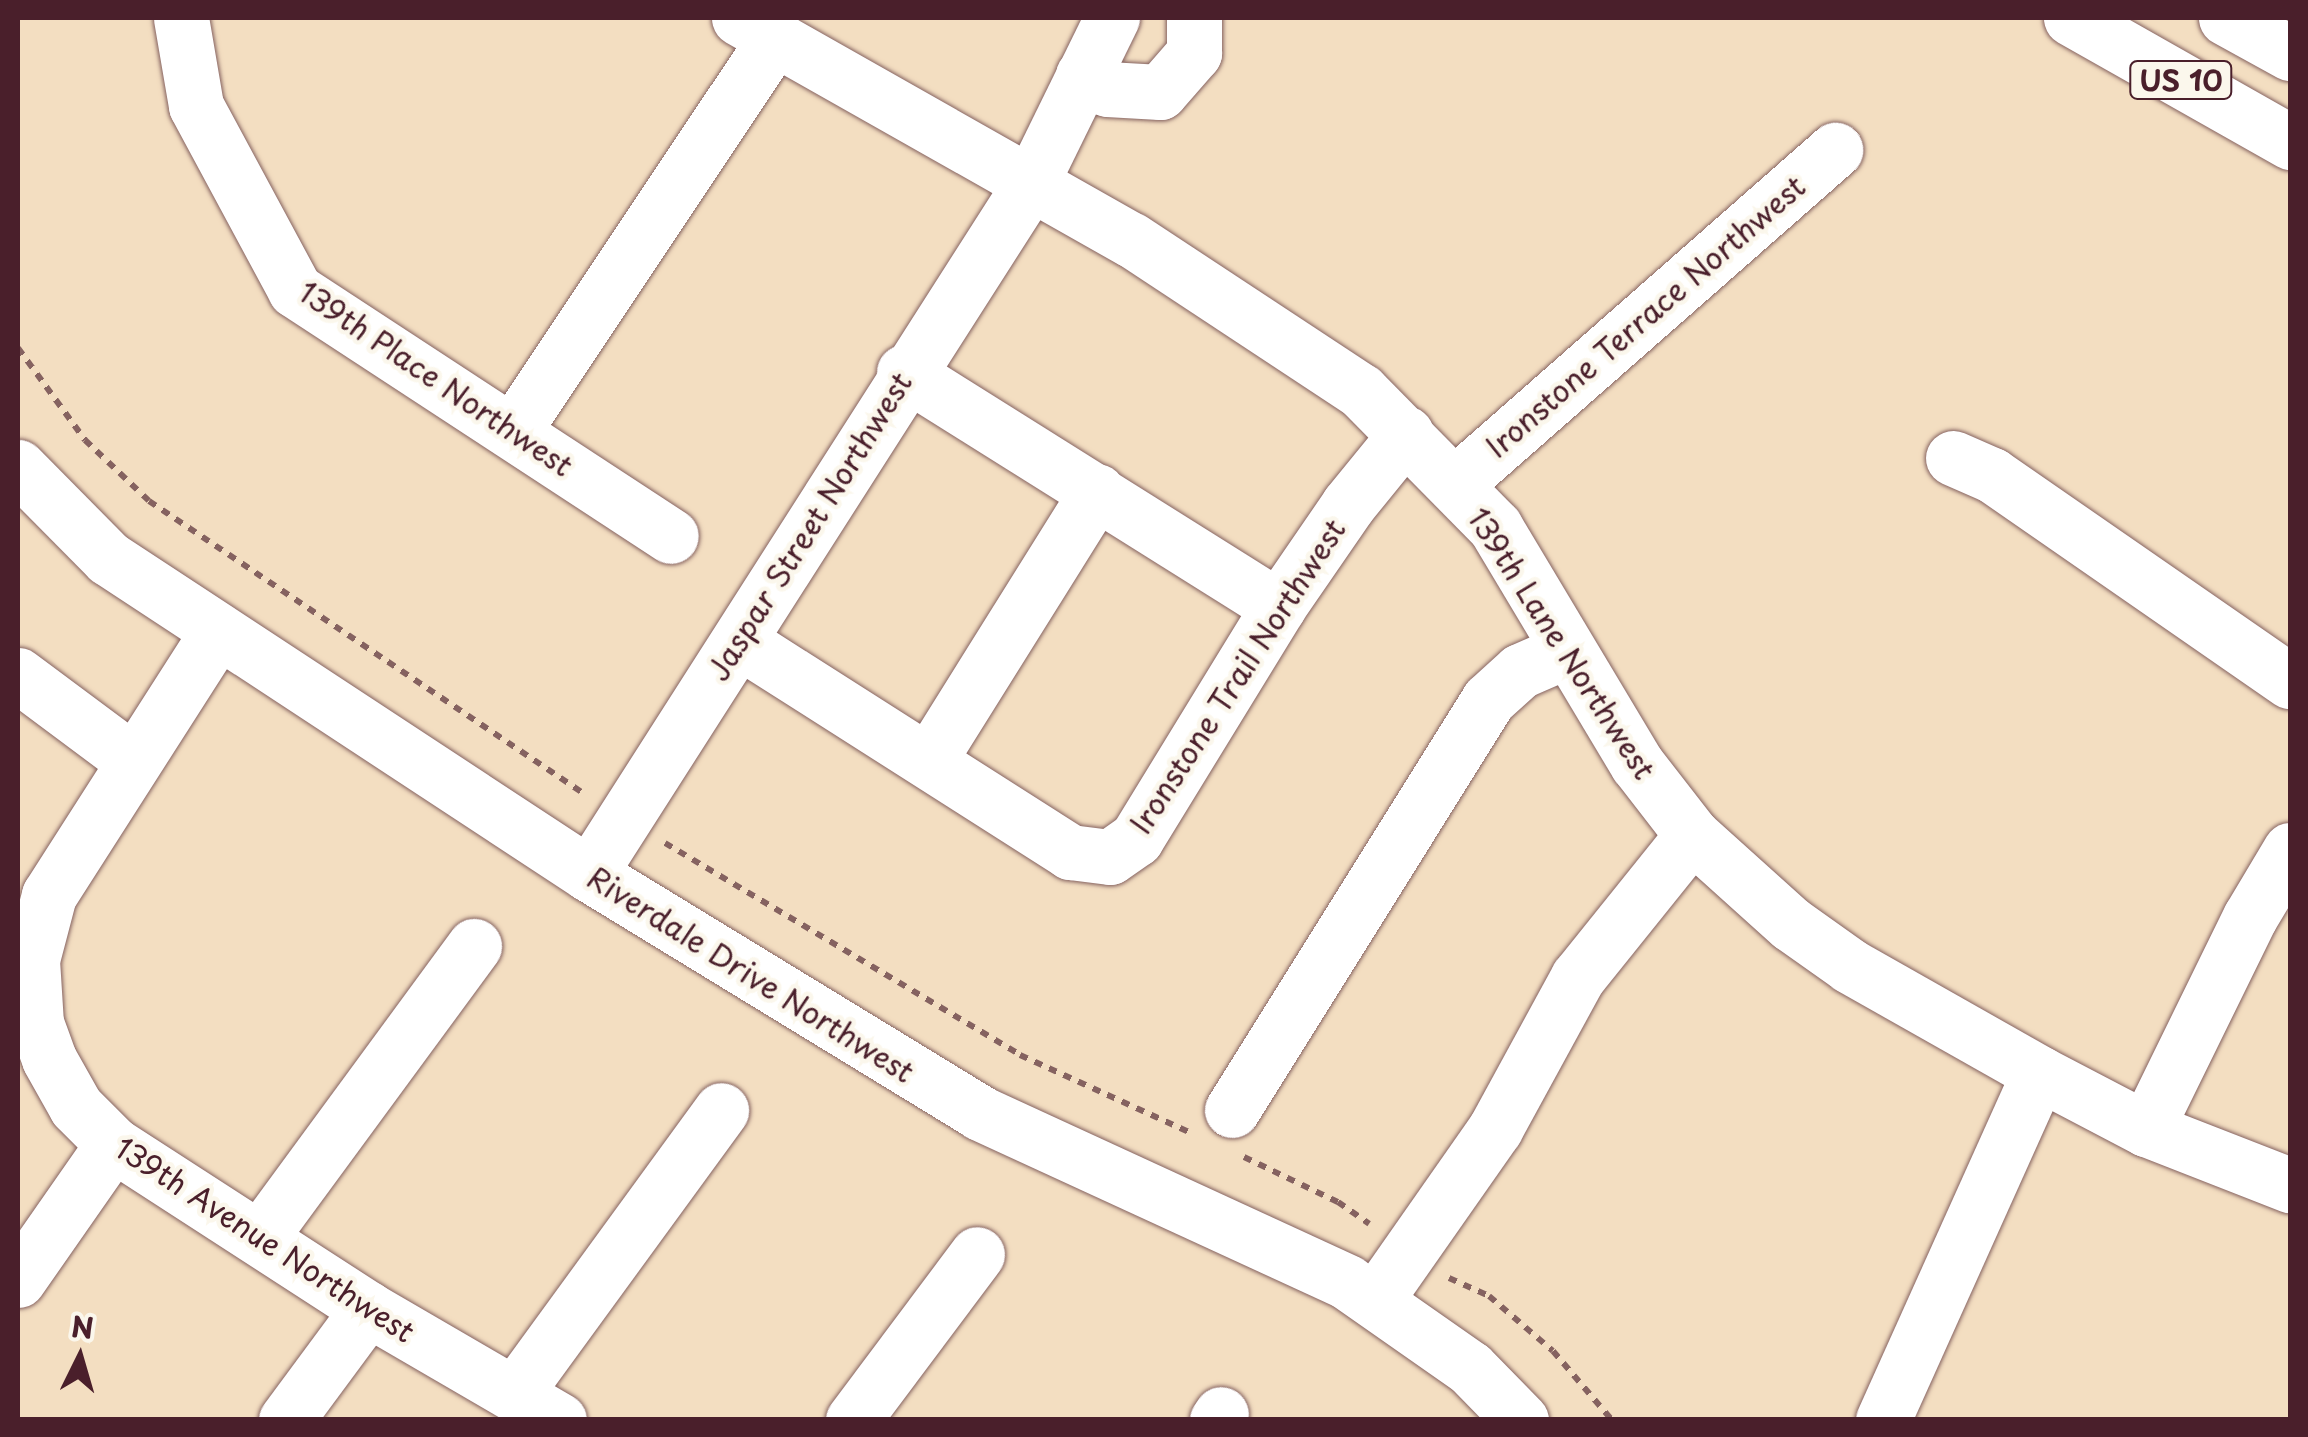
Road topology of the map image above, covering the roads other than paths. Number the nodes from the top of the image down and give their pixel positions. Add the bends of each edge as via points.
1 (181, 18) edge
2 (1112, 18) edge
3 (1194, 18) edge
4 (2071, 18) edge
5 (2226, 18) edge
6 (758, 27) edge
7 (2290, 53) edge
8 (1083, 75) junction
9 (2290, 142) edge
10 (1835, 150) dead end
11 (1032, 181) junction
12 (904, 372) junction
13 (512, 432) junction
14 (1406, 434) junction
15 (1953, 458) dead end
16 (18, 467) edge
17 (1456, 483) junction
18 (1097, 491) junction
19 (671, 536) dead end
20 (1278, 607) junction
21 (216, 634) junction
22 (739, 640) junction
23 (1566, 651) junction
24 (18, 675) edge
25 (2290, 682) edge
26 (132, 760) junction
27 (928, 760) junction
28 (1692, 835) junction
29 (2290, 850) edge
30 (589, 874) junction
31 (474, 946) dead end
32 (25, 989) edge
33 (2038, 1073) junction
34 (721, 1110) dead end
35 (1232, 1110) dead end
36 (2146, 1129) junction
37 (113, 1144) junction
38 (2290, 1186) edge
39 (261, 1236) junction
40 (977, 1254) dead end
41 (18, 1280) edge
42 (1376, 1299) junction
43 (368, 1309) junction
44 (537, 1406) edge
45 (286, 1420) edge
46 (853, 1420) edge
47 (1521, 1420) edge
48 (1883, 1420) edge

1 - 13 main road, 139th Place Northwest via 196,106 296,290
2 - 8 main road, Jaspar Street Northwest
3 - 8 main road via 1194,52 1160,92 1106,89
4 - 9 main road, US 10
5 - 7 main road, US 10
6 - 11 main road, 139th Lane Northwest
6 - 13 main road
8 - 11 main road, Jaspar Street Northwest
10 - 17 main road, Ironstone Terrace Northwest
11 - 12 main road, Jaspar Street Northwest
11 - 14 main road, 139th Lane Northwest via 1361,390
12 - 18 main road
12 - 22 main road, Jaspar Street Northwest
13 - 19 main road, 139th Place Northwest
14 - 17 main road, 139th Lane Northwest
14 - 20 main road, Ironstone Trail Northwest
15 - 25 main road via 1992,475
16 - 21 main road, Riverdale Drive Northwest via 108,558
17 - 23 main road, 139th Lane Northwest via 1495,527
18 - 20 main road
18 - 27 main road
20 - 27 main road, Ironstone Trail Northwest via 1136,839 1110,856 1070,852
21 - 26 main road, 139th Avenue Northwest
21 - 30 main road, Riverdale Drive Northwest
22 - 27 main road, Ironstone Trail Northwest
22 - 30 main road, Jaspar Street Northwest
23 - 28 main road, 139th Lane Northwest via 1637,764
23 - 35 main road via 1520,672 1488,700
24 - 26 main road
26 - 32 main road, 139th Avenue Northwest via 49,895
28 - 33 main road, 139th Lane Northwest via 1791,924 1850,966
28 - 42 main road via 1578,977 1495,1129
29 - 36 main road
30 - 42 main road, Riverdale Drive Northwest via 980,1113 1285,1250
31 - 39 main road
32 - 37 main road, 139th Avenue Northwest via 76,1107
33 - 36 main road, 139th Lane Northwest
33 - 48 main road
34 - 44 main road
36 - 38 main road, 139th Lane Northwest
37 - 39 main road, 139th Avenue Northwest
37 - 41 main road
39 - 43 main road, 139th Avenue Northwest
40 - 46 main road
42 - 47 main road, Riverdale Drive Northwest via 1470,1368
43 - 44 main road, 139th Avenue Northwest
43 - 45 main road

